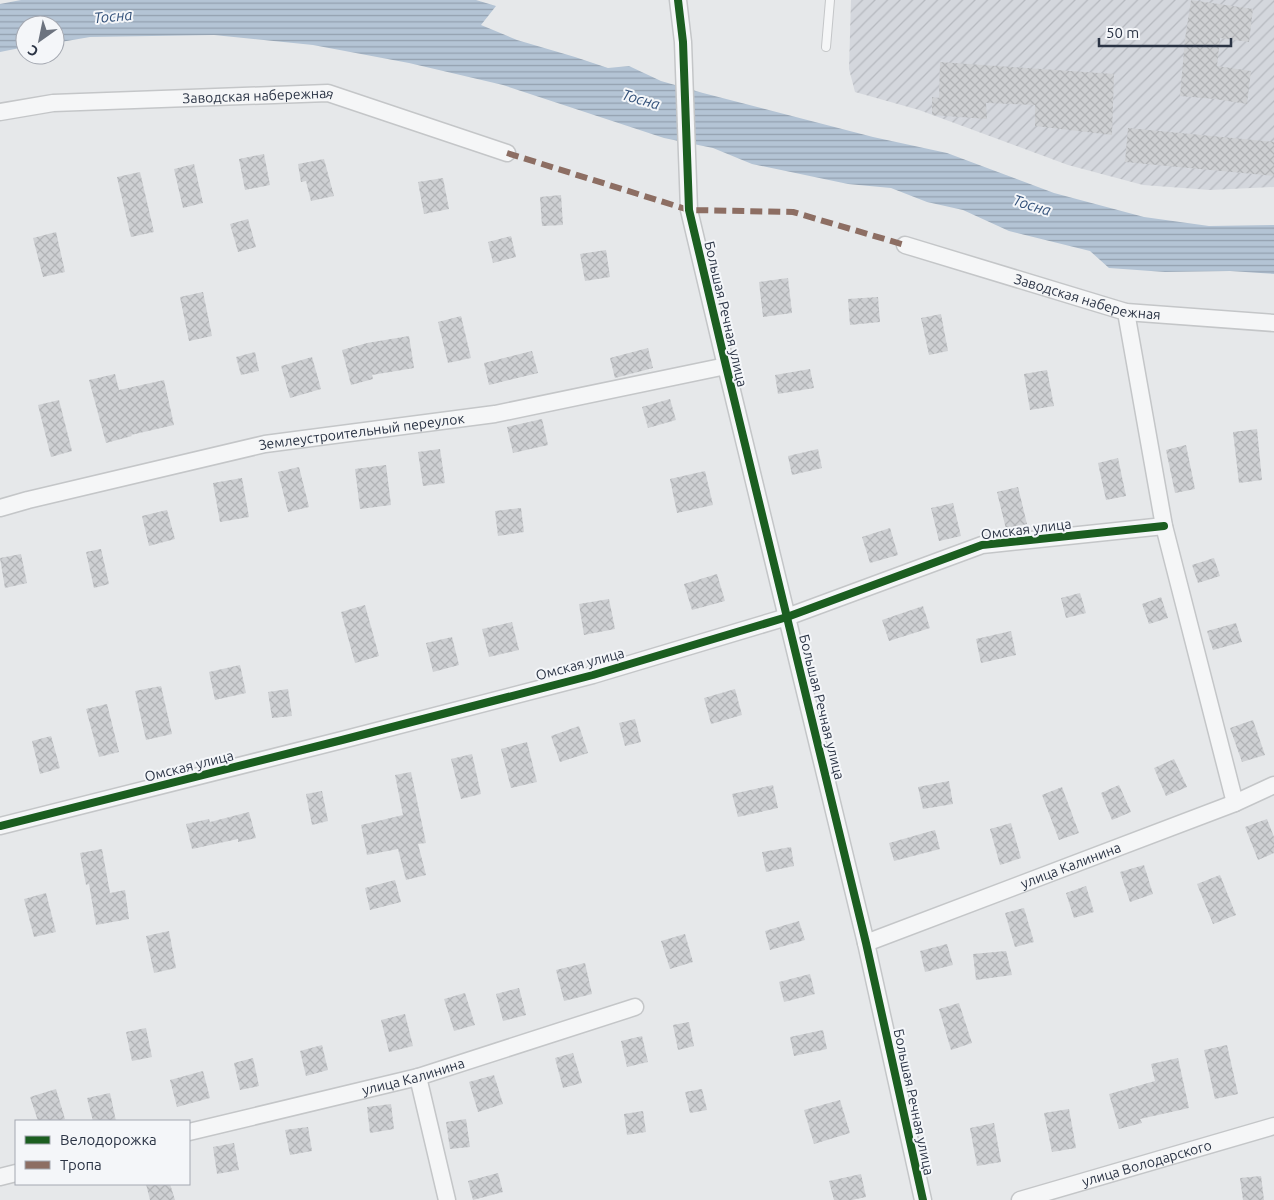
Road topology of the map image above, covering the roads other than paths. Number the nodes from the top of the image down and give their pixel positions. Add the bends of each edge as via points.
1 (678, 0) edge
2 (830, 0) edge
3 (826, 47) dead end
4 (0, 112) edge
5 (506, 153) dead end
6 (905, 246) dead end
7 (1126, 312) junction
8 (1274, 324) edge
9 (726, 366) junction
10 (0, 508) edge
11 (1164, 526) junction
12 (787, 617) junction
13 (1274, 785) edge
14 (1235, 804) junction
15 (0, 826) edge
16 (866, 943) junction
17 (635, 1007) dead end
18 (418, 1077) junction
19 (1274, 1126) edge
20 (190, 1132) edge
21 (15, 1173) edge
22 (0, 1177) edge
23 (1038, 1198) edge
24 (447, 1200) edge
25 (923, 1200) edge
26 (1020, 1200) edge

1 - 9 street, Большая Речная улица via 683,42 689,210
2 - 3 lane
4 - 5 street, Заводская набережная via 53,103 328,93
6 - 7 street, Заводская набережная
7 - 8 street, Заводская набережная
7 - 11 street
9 - 10 street, Землеустроительный переулок via 495,414 266,444
9 - 12 street, Большая Речная улица
11 - 12 street, Омская улица via 982,545
11 - 14 street
12 - 15 street, Омская улица via 593,675
12 - 16 street, Большая Речная улица
13 - 14 street, улица Калинина
14 - 16 street, улица Калинина
16 - 25 street, Большая Речная улица
17 - 18 street, улица Калинина
18 - 20 street, улица Калинина
18 - 24 street
19 - 23 street, улица Володарского
21 - 22 street
23 - 26 street, улица Володарского

